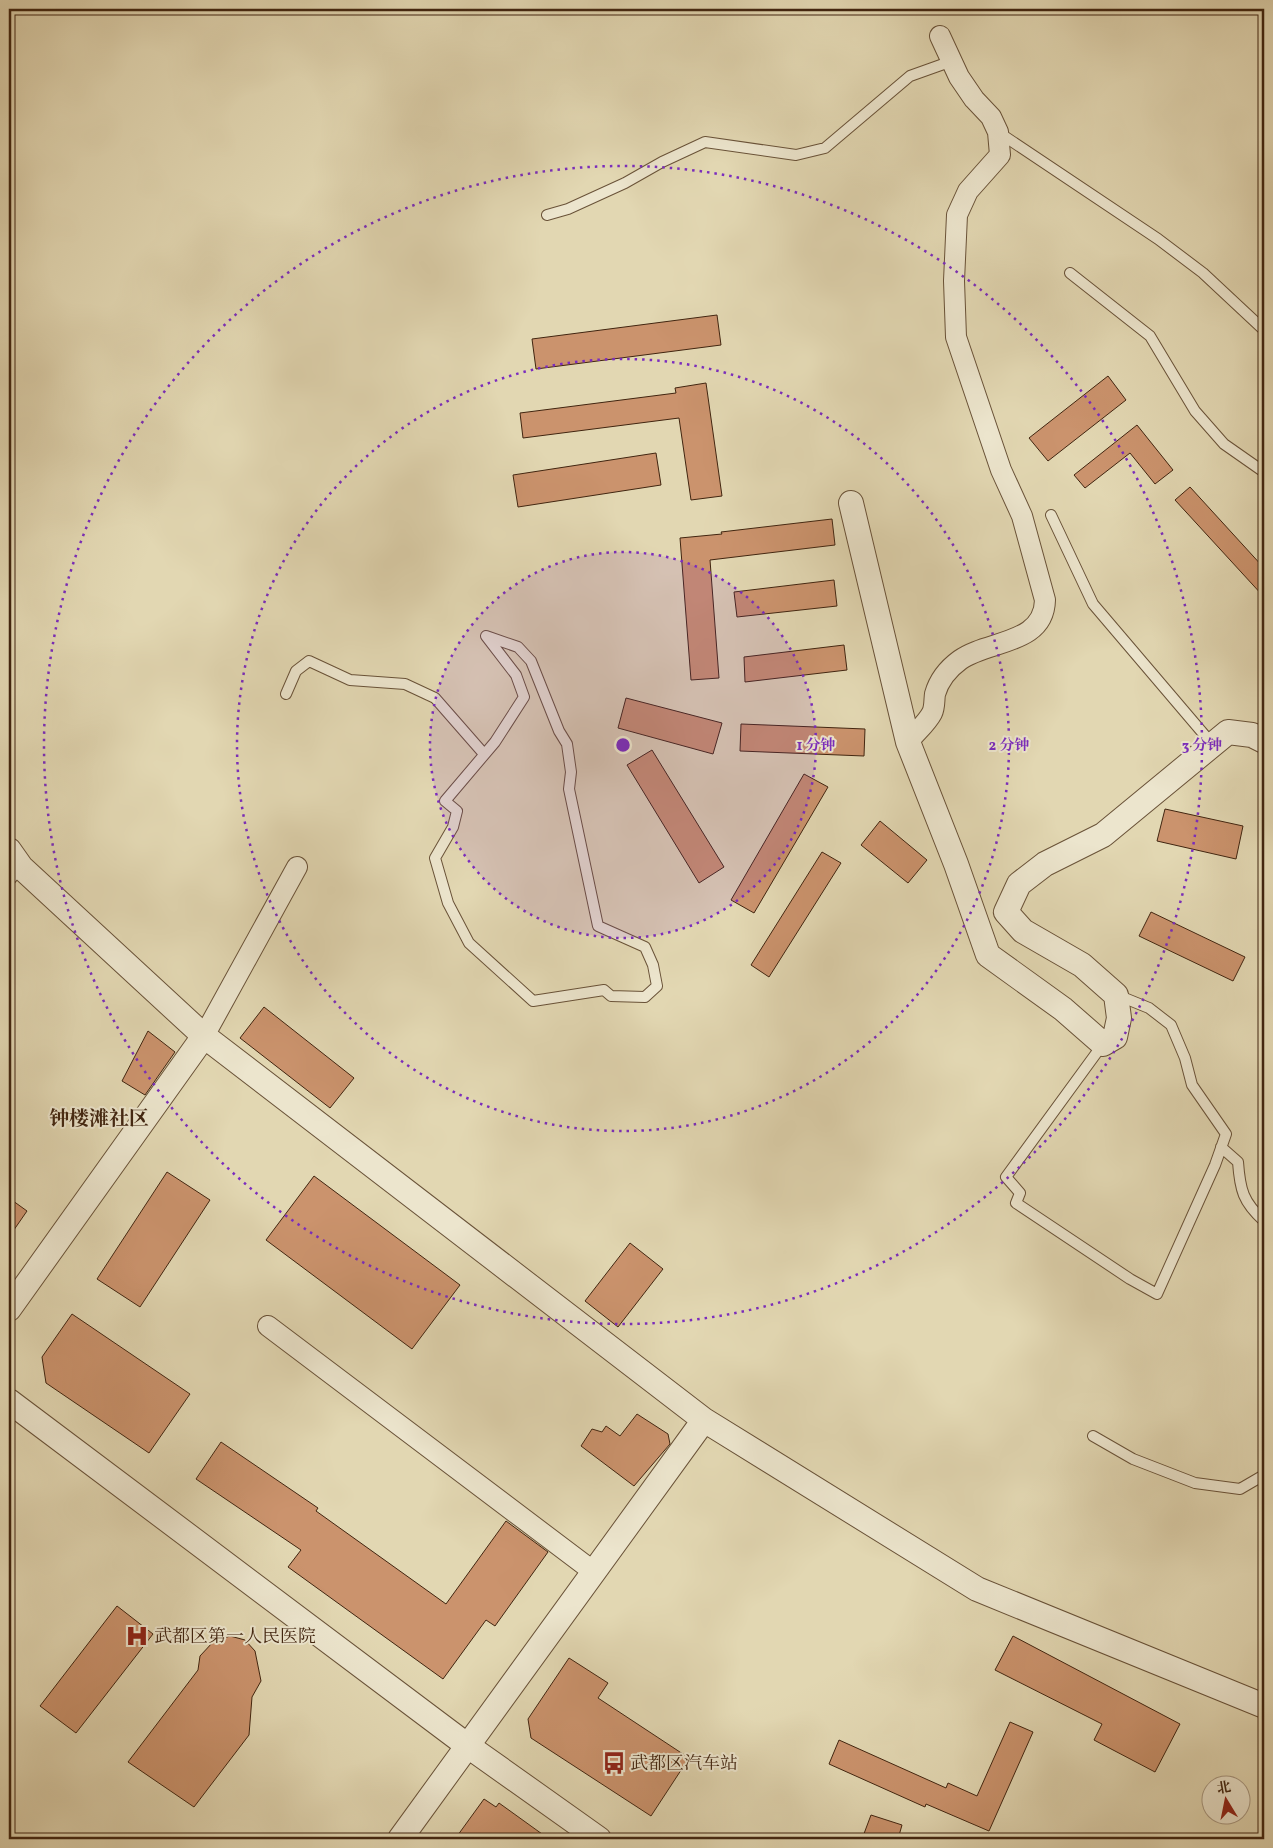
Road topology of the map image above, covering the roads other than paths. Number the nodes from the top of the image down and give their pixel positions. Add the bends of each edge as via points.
1 (940, 36) dead end
2 (952, 61) junction
3 (998, 132) junction
4 (547, 215) dead end
5 (1070, 273) dead end
6 (1264, 330) edge
7 (1264, 472) edge
8 (851, 503) dead end
9 (1051, 515) dead end
10 (286, 694) dead end
11 (1264, 740) edge
12 (908, 742) junction
13 (1213, 745) junction
14 (484, 754) junction
15 (13, 866) edge
16 (297, 866) dead end
17 (1116, 995) junction
18 (204, 1036) junction
19 (1103, 1044) junction
20 (1221, 1147) junction
21 (1264, 1221) edge
22 (9, 1310) edge
23 (268, 1326) dead end
24 (9, 1401) edge
25 (704, 1420) junction
26 (1093, 1436) dead end
27 (1264, 1475) edge
28 (594, 1572) junction
29 (1264, 1706) edge
30 (468, 1746) junction
31 (400, 1839) edge
32 (599, 1839) edge

1 - 2 street
2 - 3 street via 959,77 991,117
2 - 4 lane via 910,76 826,148 796,155 705,142 625,183
3 - 6 lane via 1158,239 1203,273
3 - 12 street via 1000,155 968,191 957,215 956,337 1001,470 1022,516 1044,610 1042,619 1028,632 961,659 946,673 936,692 933,712
5 - 7 lane via 1150,336 1195,411 1224,444
8 - 12 street
9 - 13 lane via 1093,604
10 - 14 lane via 296,671 309,660 350,680 405,684 435,698
11 - 13 street via 1228,732
12 - 19 street via 988,956 1063,1009
13 - 17 street via 1103,835 1045,864 1019,884 1006,912 1023,931 1082,965
14 - 14 lane via 524,697 516,675 486,636 518,646 531,661 567,744 569,789 598,926 646,947 657,986 645,997 611,996 604,990 533,1002 469,943 448,903 435,858 453,827 457,811 445,801
15 - 18 street
16 - 18 street
17 - 19 street via 1119,1018 1115,1037
17 - 20 lane via 1149,1008 1171,1025 1192,1085 1226,1134
18 - 22 street
18 - 25 street
19 - 20 lane via 1006,1178 1020,1193 1016,1203 1156,1294
20 - 21 lane via 1238,1162 1240,1187 1251,1209
23 - 28 street
24 - 30 street
25 - 28 street
25 - 29 street via 978,1589
26 - 27 lane via 1133,1460 1195,1483 1240,1489
28 - 30 street
30 - 31 street
30 - 32 street

